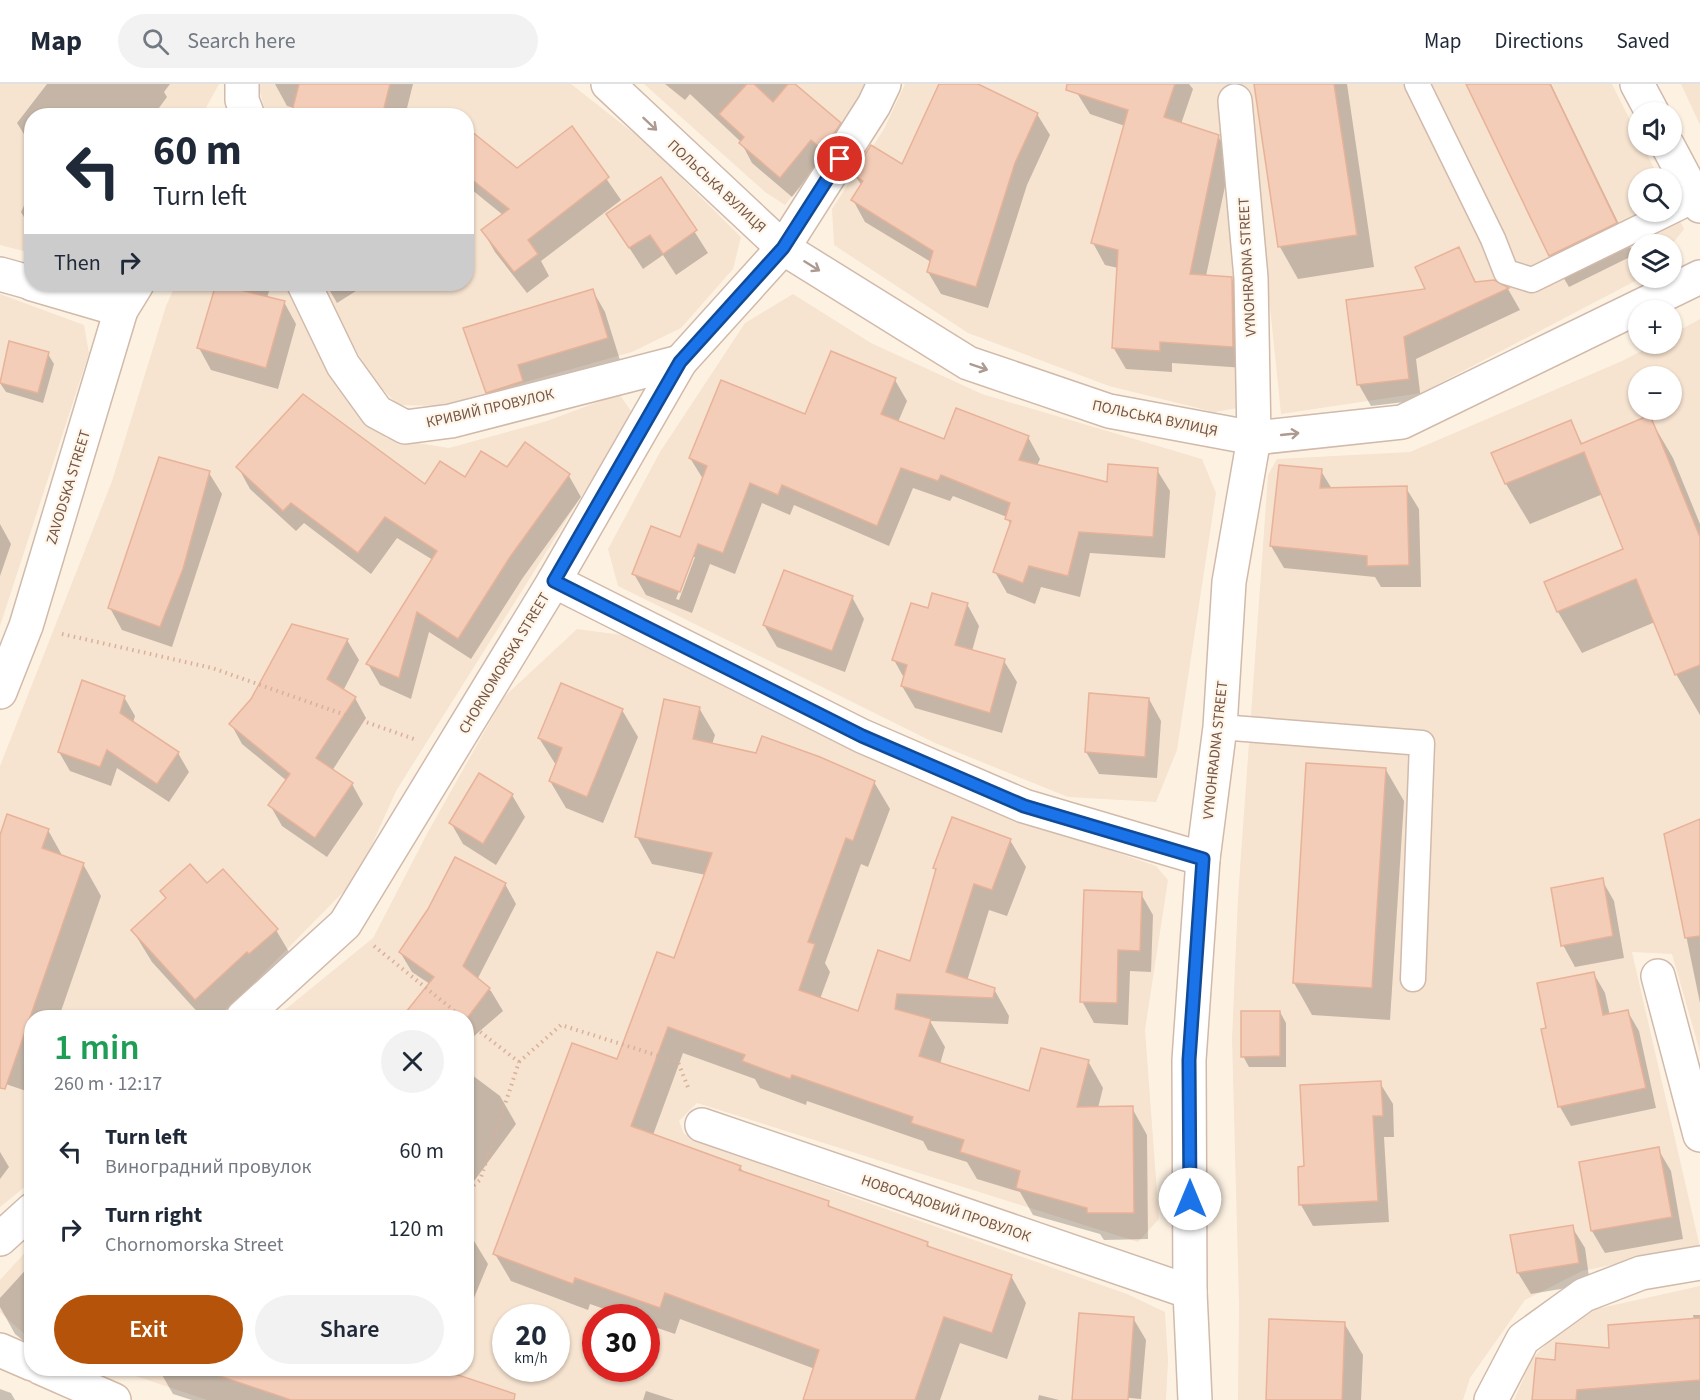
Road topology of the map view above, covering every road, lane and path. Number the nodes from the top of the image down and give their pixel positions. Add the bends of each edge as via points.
1 (608, 84) edge
2 (884, 84) edge
3 (1417, 84) edge
4 (1637, 84) edge
5 (1235, 101) dead end
6 (1647, 102) edge
7 (1673, 156) edge
8 (1698, 203) edge
9 (783, 248) junction
10 (0, 274) edge
11 (1700, 277) edge
12 (24, 281) edge
13 (87, 291) edge
14 (307, 291) edge
15 (129, 297) edge
16 (680, 362) junction
17 (1254, 438) junction
18 (554, 581) junction
19 (27, 626) junction
20 (0, 692) edge
21 (1220, 727) junction
22 (450, 752) junction
23 (1203, 859) junction
24 (345, 924) junction
25 (1658, 976) dead end
26 (1413, 979) dead end
27 (251, 1010) edge
28 (453, 1010) edge
29 (474, 1027) edge
30 (519, 1062) junction
31 (702, 1125) joint
32 (1700, 1135) edge
33 (474, 1185) edge
34 (24, 1217) edge
35 (0, 1239) edge
36 (1700, 1263) edge
37 (1191, 1292) junction
38 (0, 1350) edge
39 (24, 1360) edge
40 (59, 1376) edge
41 (114, 1400) edge
42 (1195, 1400) edge
43 (1491, 1400) edge

1 -> 9 street, ПОЛЬСЬКА ВУЛИЦЯ
2 - 9 street, CHORNOMORSKA STREET
3 - 8 lane via 1506,272 1532,280
4 - 6 street
5 - 17 street, VYNOHRADNA STREET via 1251,278
7 - 8 street
9 - 16 street, CHORNOMORSKA STREET
9 -> 17 street, ПОЛЬСЬКА ВУЛИЦЯ via 968,363 1108,411
10 - 12 street
17 -> 11 street, ПОЛЬСЬКА ВУЛИЦЯ via 1402,422
13 - 15 street
14 - 16 street, КРИВИЙ ПРОВУЛОК via 343,365 377,412 405,427 451,421
15 - 19 street, ZAVODSKA STREET
16 - 18 street, CHORNOMORSKA STREET
17 - 21 street, VYNOHRADNA STREET via 1229,582
18 - 22 street, CHORNOMORSKA STREET
18 - 23 street via 862,736 1024,806
19 - 20 street, ZAVODSKA STREET
19 - 22 path via 212,668
21 - 23 street, VYNOHRADNA STREET
21 - 26 lane via 1422,743
22 - 24 street, CHORNOMORSKA STREET
23 - 37 street, VYNOHRADNA STREET via 1189,1060
24 - 27 street, CHORNOMORSKA STREET
24 - 28 path
25 - 32 street
29 - 30 path
30 - 31 path via 561,1025 678,1062
30 - 33 path via 480,1180
31 - 37 street, НОВОСАДОВИЙ ПРОВУЛОК
34 - 35 street
36 - 43 street via 1641,1273 1584,1295 1523,1339
37 - 42 street, VYNOHRADNA STREET
38 - 39 street
40 - 41 street

